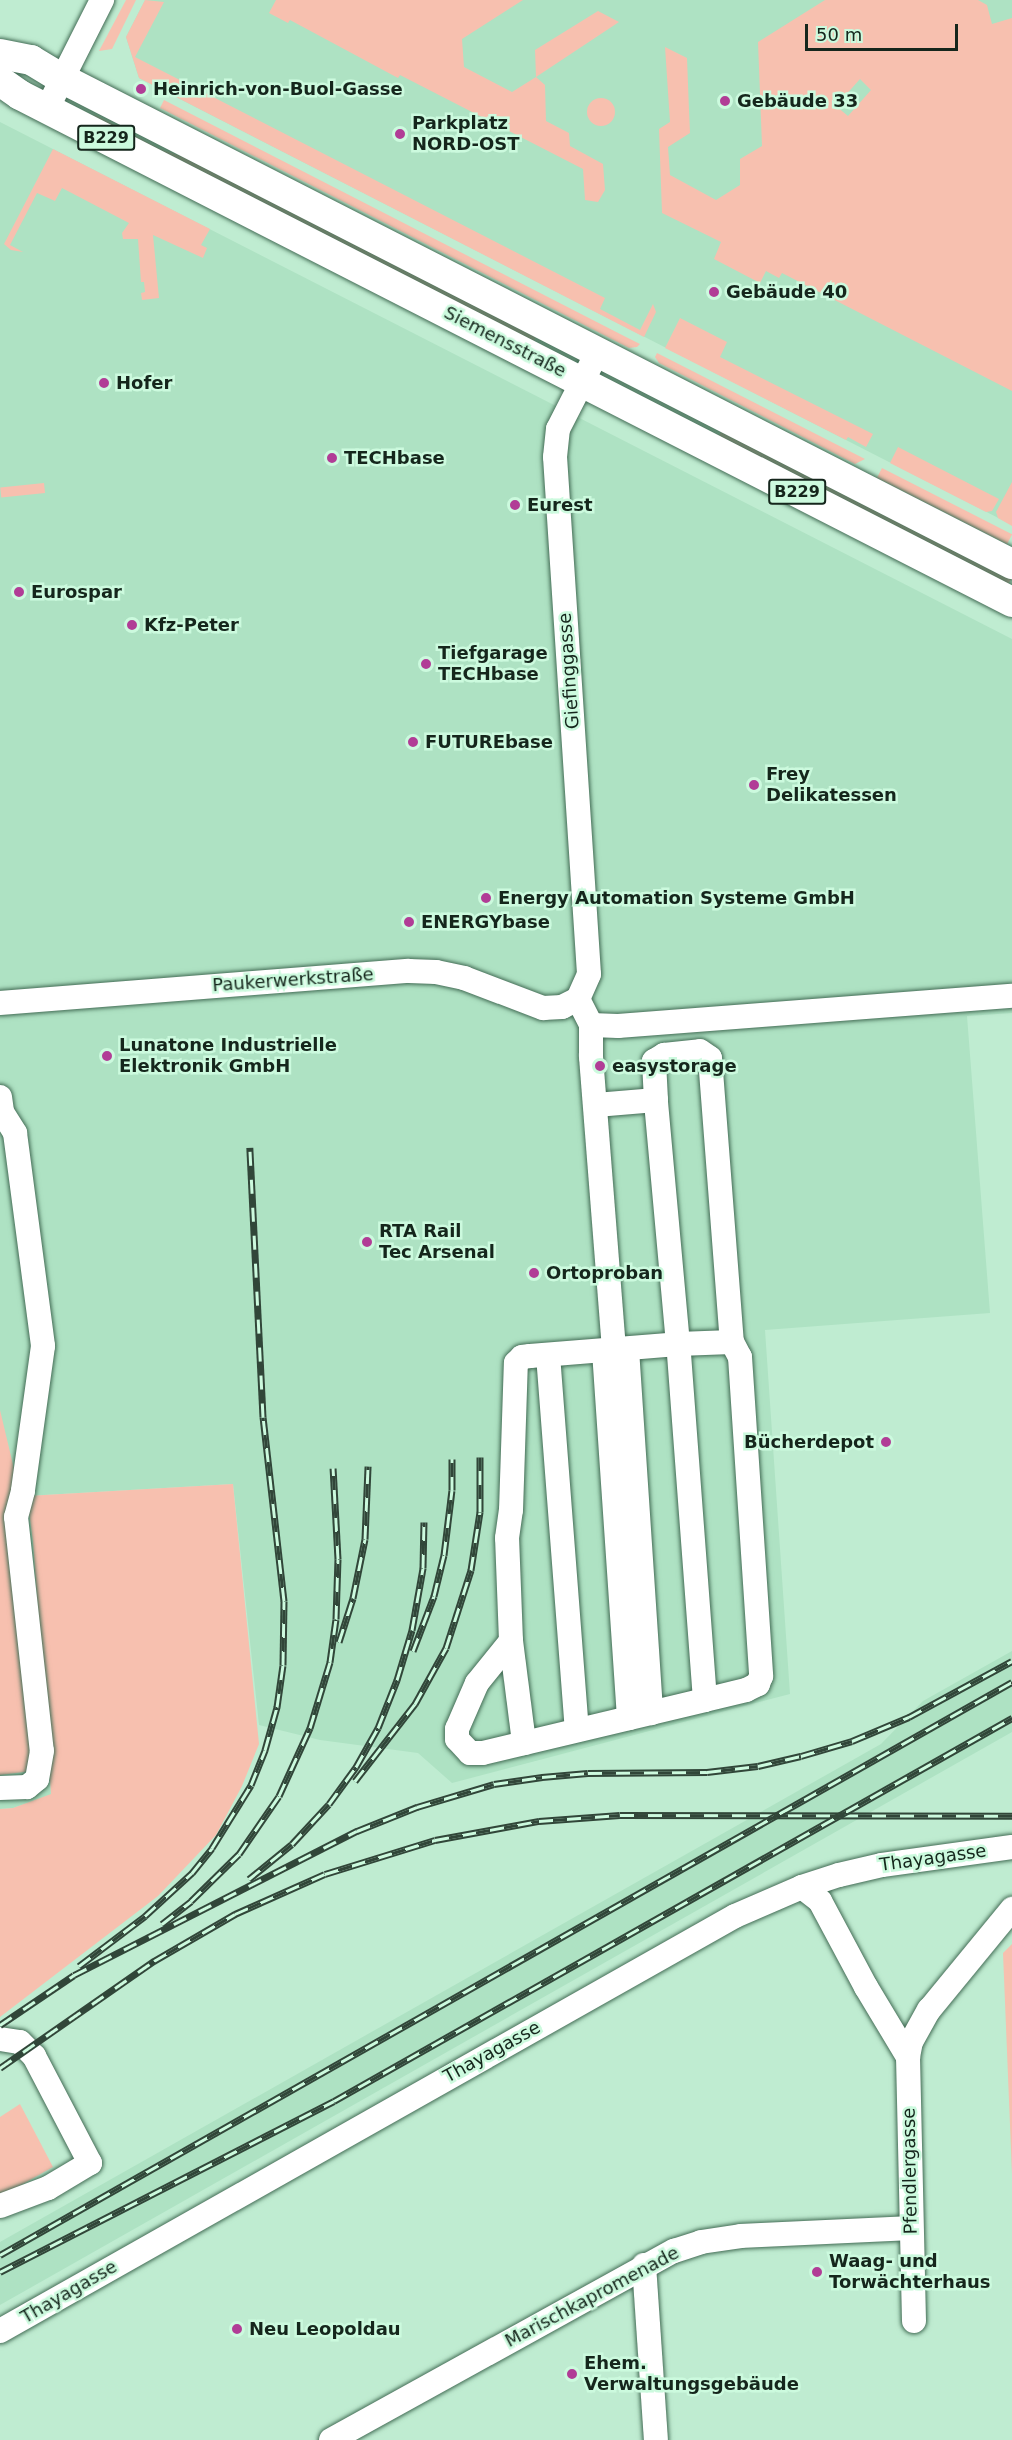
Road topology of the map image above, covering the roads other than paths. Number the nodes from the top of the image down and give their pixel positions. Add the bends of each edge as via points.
1 (102, 0) edge
2 (0, 54) edge
3 (63, 79) junction
4 (0, 81) edge
5 (48, 107) junction
6 (598, 351) junction
7 (581, 382) junction
8 (1012, 564) edge
9 (1012, 602) edge
10 (1012, 996) edge
11 (578, 999) junction
12 (0, 1003) edge
13 (591, 1025) junction
14 (0, 1097) edge
15 (656, 1100) junction
16 (596, 1105) junction
17 (732, 1342) junction
18 (678, 1344) junction
19 (615, 1350) junction
20 (548, 1355) junction
21 (511, 1641) junction
22 (705, 1700) junction
23 (640, 1715) junction
24 (577, 1730) junction
25 (524, 1743) junction
26 (0, 1788) edge
27 (1012, 1847) edge
28 (802, 1887) junction
29 (1012, 1909) edge
30 (0, 2038) edge
31 (908, 2057) junction
32 (0, 2206) edge
33 (911, 2228) junction
34 (645, 2265) junction
35 (915, 2321) dead end
36 (0, 2331) edge
37 (331, 2440) edge
38 (656, 2440) edge

1 - 3 street
2 - 3 main road, Siemensstraße / B229 via 31,60
3 - 5 street
3 - 6 main road, Siemensstraße / B229
4 - 5 main road, Siemensstraße / B229
5 - 7 main road, Siemensstraße / B229
6 - 7 street, Giefinggasse
6 - 8 main road, Siemensstraße / B229
7 - 9 main road, Siemensstraße / B229
7 - 11 street, Giefinggasse via 558,429 555,456 589,974
10 - 13 street
11 - 12 street, Paukerwerkstraße via 562,1007 543,1008 448,974 410,971
11 - 13 street
13 - 16 street
14 - 26 street via 2,1113 15,1133 43,1346 16,1517 42,1751 38,1779 27,1787
15 - 16 street
15 - 17 street via 654,1061 664,1055 700,1051 707,1054 711,1063
15 - 18 street
16 - 19 street
17 - 18 street
17 - 22 street via 740,1357 761,1676 758,1684 746,1690
18 - 19 street
18 - 22 street
19 - 20 street
19 - 23 street
20 - 21 street via 522,1358 514,1373 507,1538
20 - 24 street
21 - 25 street
21 - 25 street via 477,1683 457,1729 457,1739 470,1754
22 - 23 street
23 - 24 street
24 - 25 street
27 - 28 street, Thayagasse via 882,1865
28 - 31 street, Pfendlergasse via 820,1901
28 - 36 street, Thayagasse via 686,1942
29 - 31 street, Pfendlergasse via 929,2010 911,2042
30 - 32 street via 20,2042 34,2056 90,2163 48,2188
31 - 33 street, Pfendlergasse
33 - 34 street, Marischkapromenade via 720,2238 674,2251
33 - 35 street, Pfendlergasse
34 - 37 street, Marischkapromenade
34 - 38 street

